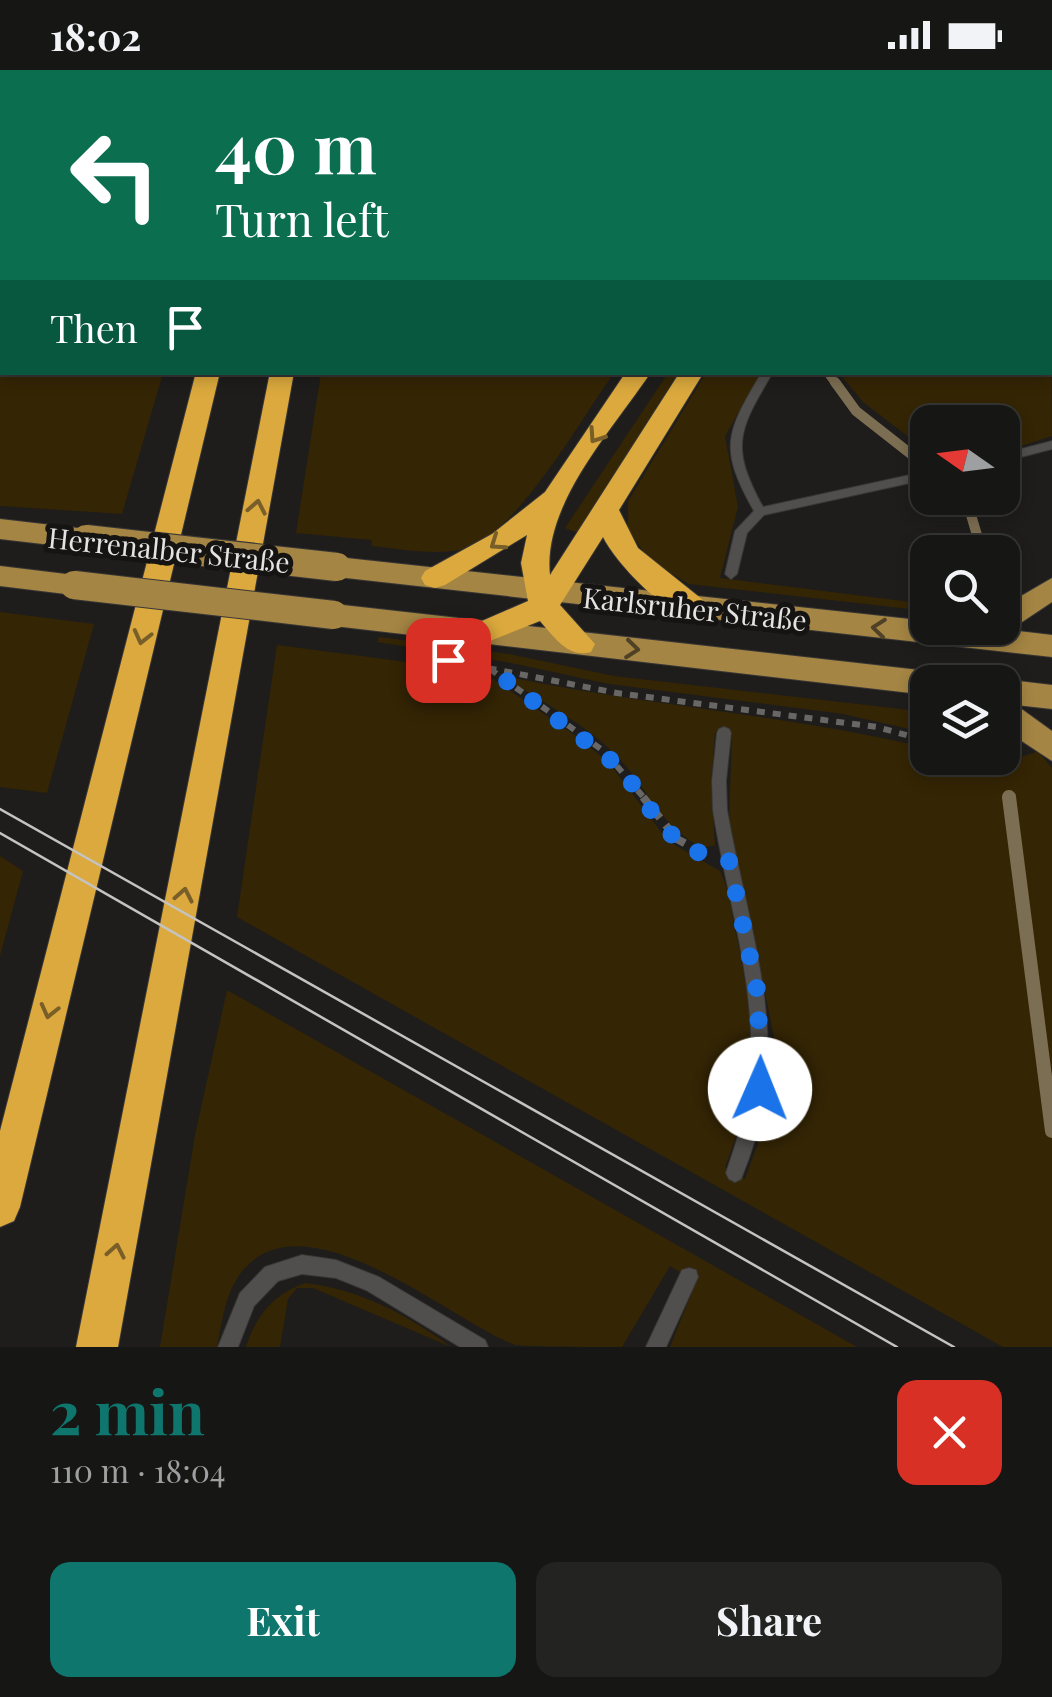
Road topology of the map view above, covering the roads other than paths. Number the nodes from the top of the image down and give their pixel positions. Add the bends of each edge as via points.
1 (207, 375) edge
2 (281, 375) edge
3 (637, 375) edge
4 (690, 375) edge
5 (766, 375) edge
6 (1052, 446) edge
7 (1020, 454) edge
8 (910, 479) edge
9 (553, 499) junction
10 (606, 510) junction
11 (760, 512) junction
12 (0, 530) edge
13 (338, 568) joint
14 (731, 574) dead end
15 (0, 576) edge
16 (435, 578) junction
17 (1052, 588) edge
18 (545, 596) junction
19 (692, 608) junction
20 (1020, 610) edge
21 (334, 615) joint
22 (910, 627) edge
23 (485, 632) junction
24 (1020, 640) edge
25 (582, 644) junction
26 (1052, 646) edge
27 (910, 680) edge
28 (1020, 694) edge
29 (1052, 698) edge
30 (1020, 724) edge
31 (724, 733) dead end
32 (1052, 748) edge
33 (735, 1173) dead end
34 (0, 1207) edge
35 (689, 1278) dead end
36 (97, 1347) edge
37 (228, 1347) edge
38 (478, 1347) edge
39 (656, 1347) edge

1 -> 34 highway
36 -> 2 highway
3 -> 9 highway
4 - 10 highway
5 - 11 lane via 736,428 733,456
6 - 7 lane
8 - 11 lane
9 -> 16 highway via 490,548
9 - 18 highway via 539,541
10 - 18 highway
10 - 19 highway via 635,564
11 - 14 lane via 741,531
12 - 13 main road, Herrenalber Straße, bridge
13 - 16 main road, Karlsruher Straße
15 - 21 main road, Herrenalber Straße, bridge
16 - 18 main road, Karlsruher Straße
17 - 20 main road
18 - 19 main road, Karlsruher Straße
18 - 23 highway via 519,620
18 - 25 highway
22 -> 19 main road, Karlsruher Straße
21 - 23 main road, Karlsruher Straße
23 - 25 main road, Karlsruher Straße
24 - 26 main road, Karlsruher Straße
25 -> 27 main road, Karlsruher Straße
28 - 29 main road
30 - 32 main road
31 - 33 lane via 720,807 762,1028 760,1089
35 - 39 lane
37 - 38 lane via 257,1285 272,1270 296,1262 347,1270

